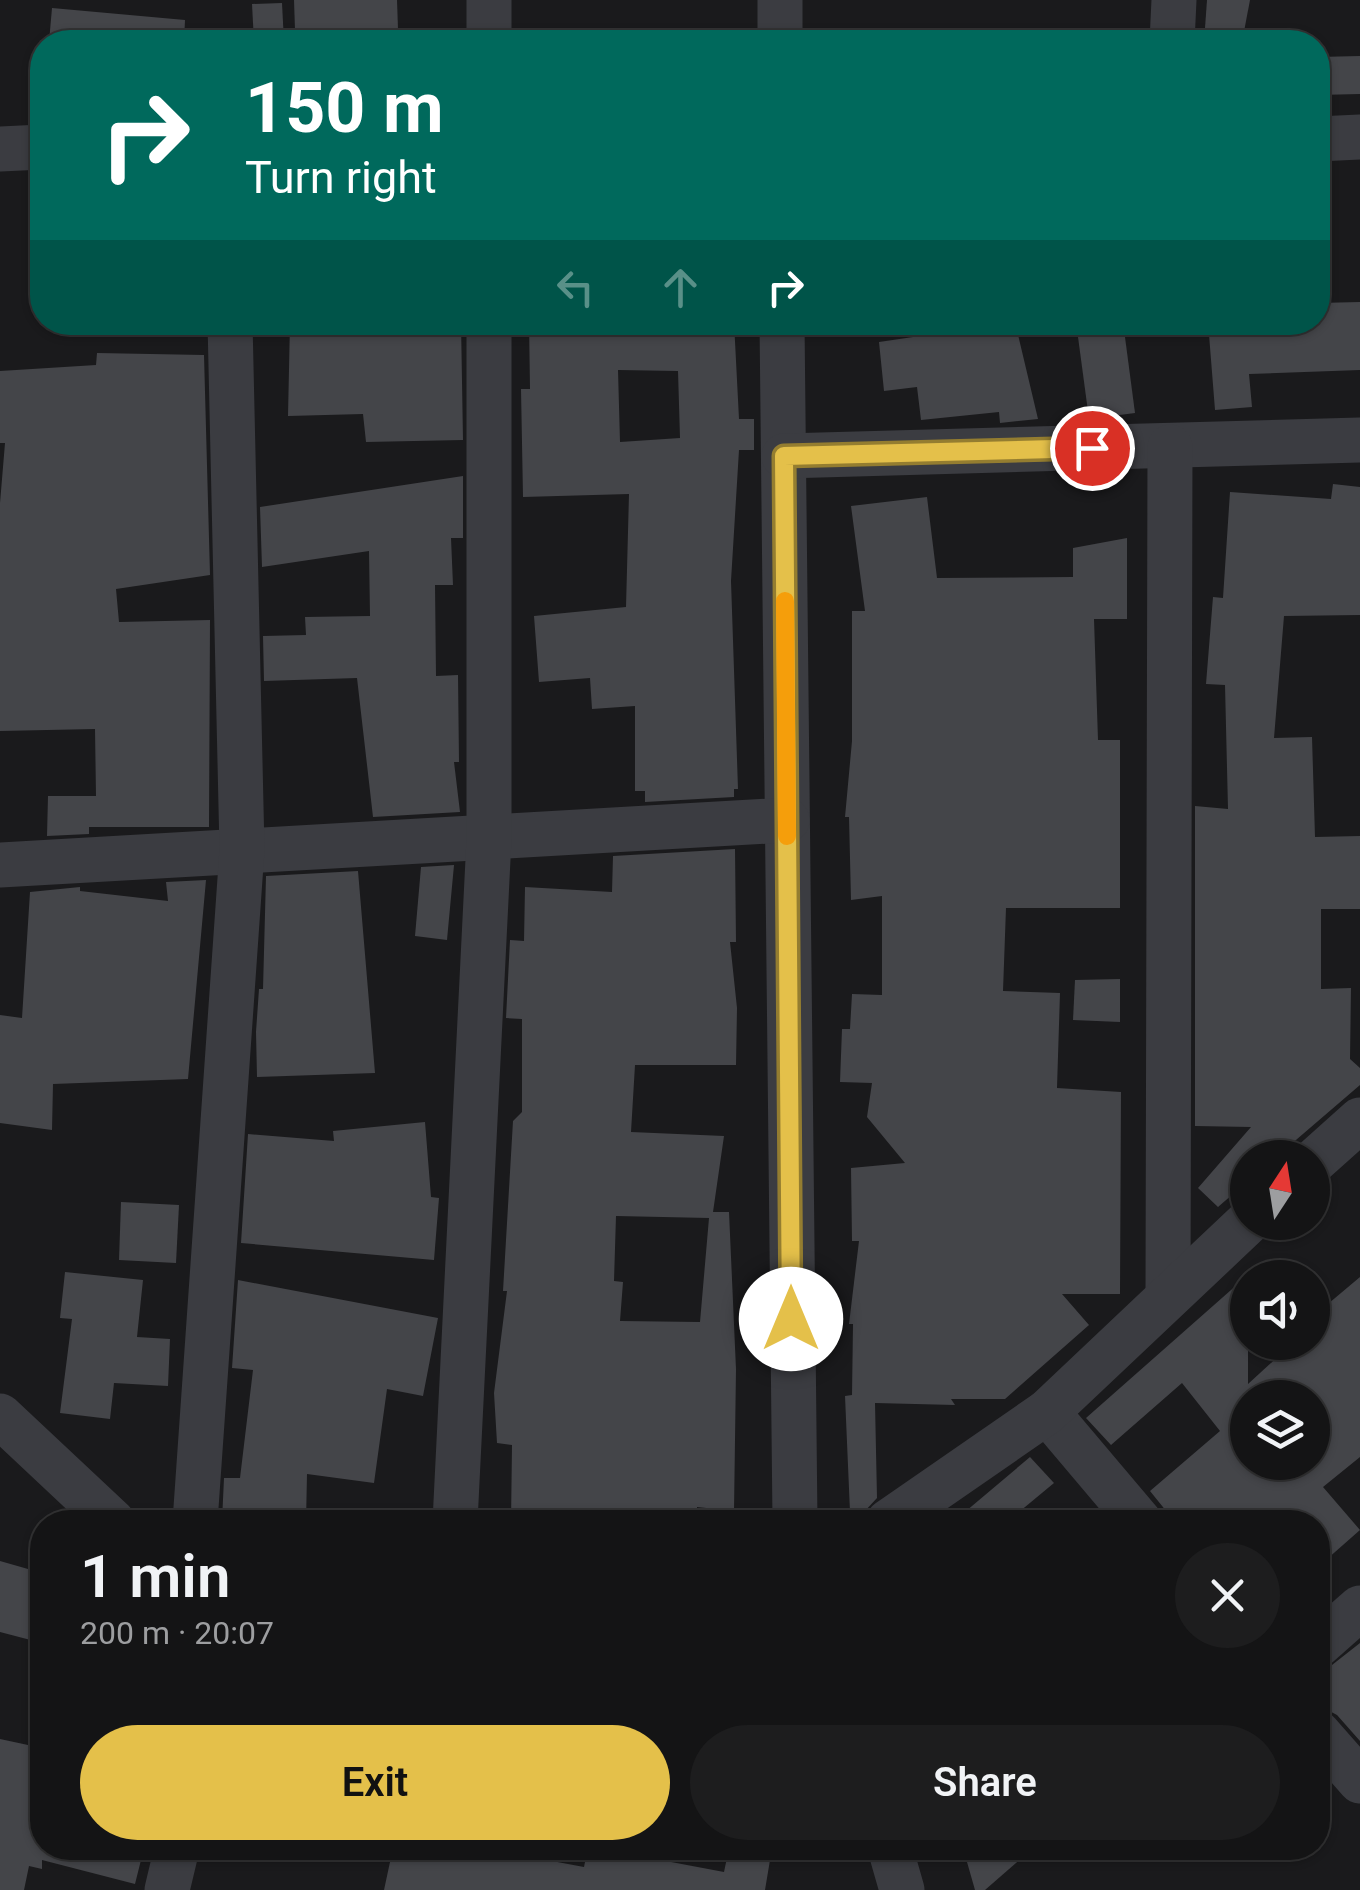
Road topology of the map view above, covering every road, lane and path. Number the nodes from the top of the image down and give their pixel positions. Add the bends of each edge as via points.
1 (489, 0) edge
2 (780, 0) edge
3 (1174, 0) edge
4 (489, 30) edge
5 (780, 30) edge
6 (1173, 30) edge
7 (1360, 136) edge
8 (1330, 138) edge
9 (30, 148) edge
10 (0, 149) edge
11 (230, 335) edge
12 (490, 335) edge
13 (782, 335) edge
14 (1360, 440) edge
15 (1170, 447) junction
16 (784, 456) junction
17 (787, 820) junction
18 (489, 839) junction
19 (242, 850) junction
20 (0, 864) edge
21 (1360, 1120) edge
22 (1330, 1147) edge
23 (1230, 1238) edge
24 (1168, 1294) junction
25 (1048, 1412) junction
26 (0, 1416) edge
27 (100, 1510) edge
28 (196, 1510) edge
29 (455, 1510) edge
30 (794, 1510) edge
31 (905, 1510) edge
32 (1130, 1510) edge
33 (1360, 1608) edge
34 (1330, 1634) edge
35 (1330, 1747) edge
36 (1360, 1781) edge
37 (174, 1860) edge
38 (893, 1860) edge
39 (168, 1890) edge
40 (902, 1890) edge

1 - 4 street
2 - 5 street
3 - 6 street
7 - 8 street
9 - 10 street
11 - 19 street
12 - 18 street
13 - 16 street
14 - 15 street
15 - 16 street
15 - 24 street
16 - 17 street
17 - 18 street
17 - 30 street
18 - 19 street
18 - 29 street
19 - 20 street
19 - 28 street
21 - 22 street
23 - 24 street
24 - 25 street
25 - 31 street
25 - 32 street
26 - 27 street
33 - 34 street
35 - 36 street
37 - 39 street
38 - 40 street

